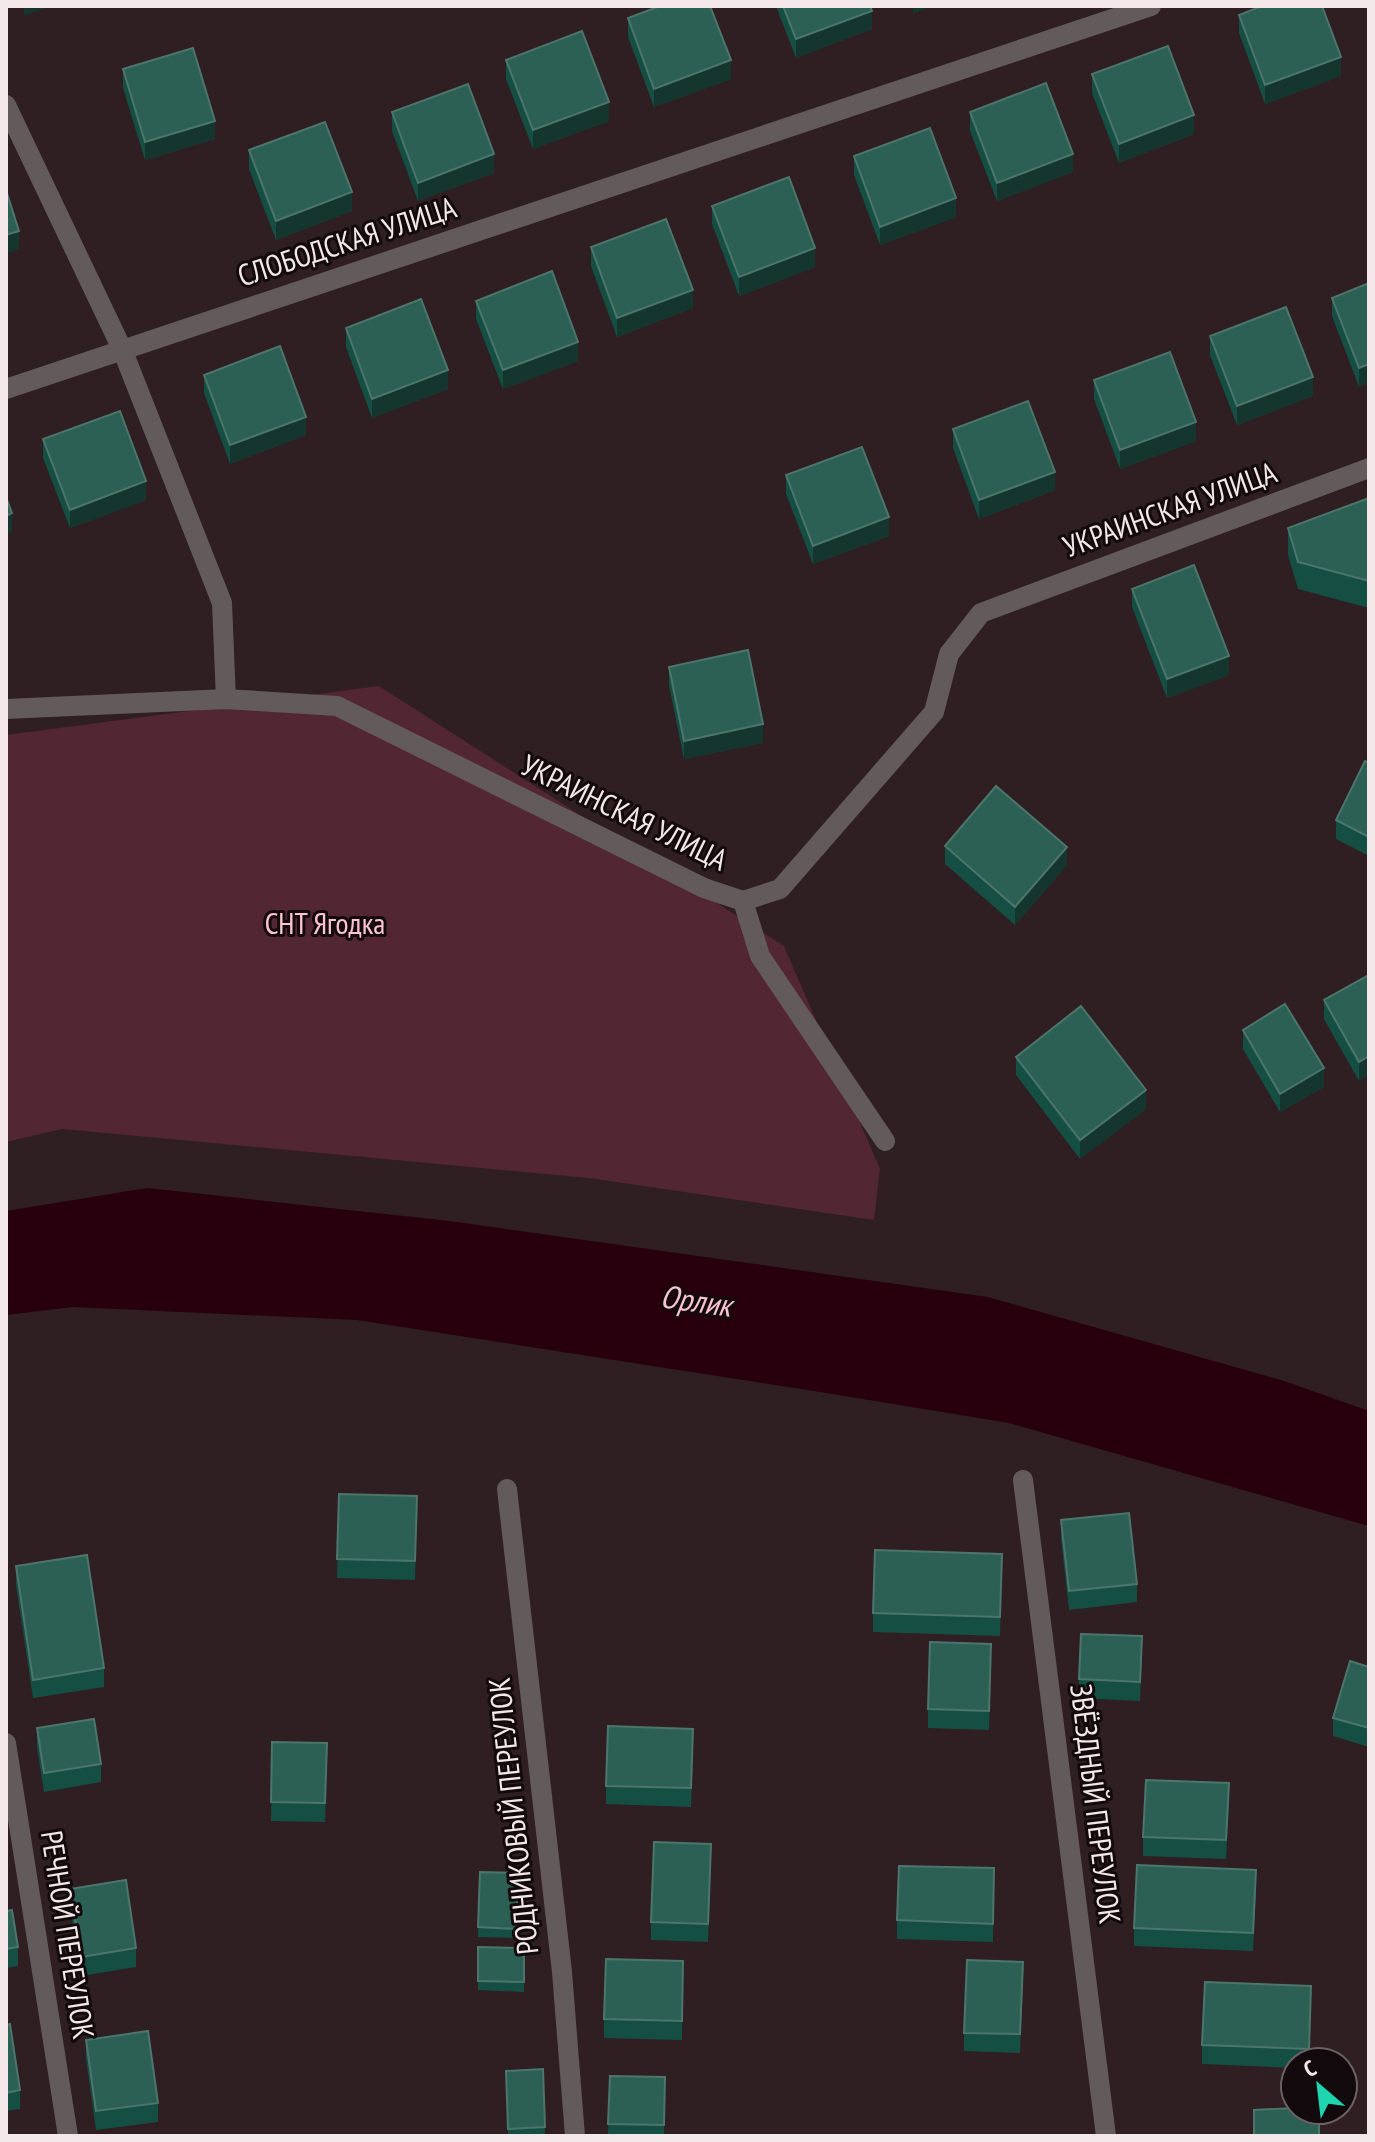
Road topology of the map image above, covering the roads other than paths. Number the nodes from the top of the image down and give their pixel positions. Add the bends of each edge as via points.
1 (1151, 6) edge
2 (6, 105) edge
3 (122, 349) junction
4 (6, 389) edge
5 (1369, 468) edge
6 (226, 699) junction
7 (6, 709) edge
8 (743, 901) junction
9 (885, 1141) dead end
10 (1023, 1480) dead end
11 (507, 1489) dead end
12 (6, 1743) edge
13 (68, 2136) edge
14 (575, 2136) edge
15 (1106, 2136) edge

1 - 3 street, СЛОБОДСКАЯ УЛИЦА
2 - 3 street
3 - 4 street
3 - 6 street via 222,603
5 - 8 street, УКРАИНСКАЯ УЛИЦА via 981,613 949,654 934,712 780,889
6 - 7 street
6 - 8 street, УКРАИНСКАЯ УЛИЦА via 337,706 704,888
8 - 9 street via 760,956
10 - 15 street, ЗВЁЗДНЫЙ ПЕРЕУЛОК
11 - 14 street, РОДНИКОВЫЙ ПЕРЕУЛОК via 562,1972
12 - 13 street, РЕЧНОЙ ПЕРЕУЛОК

